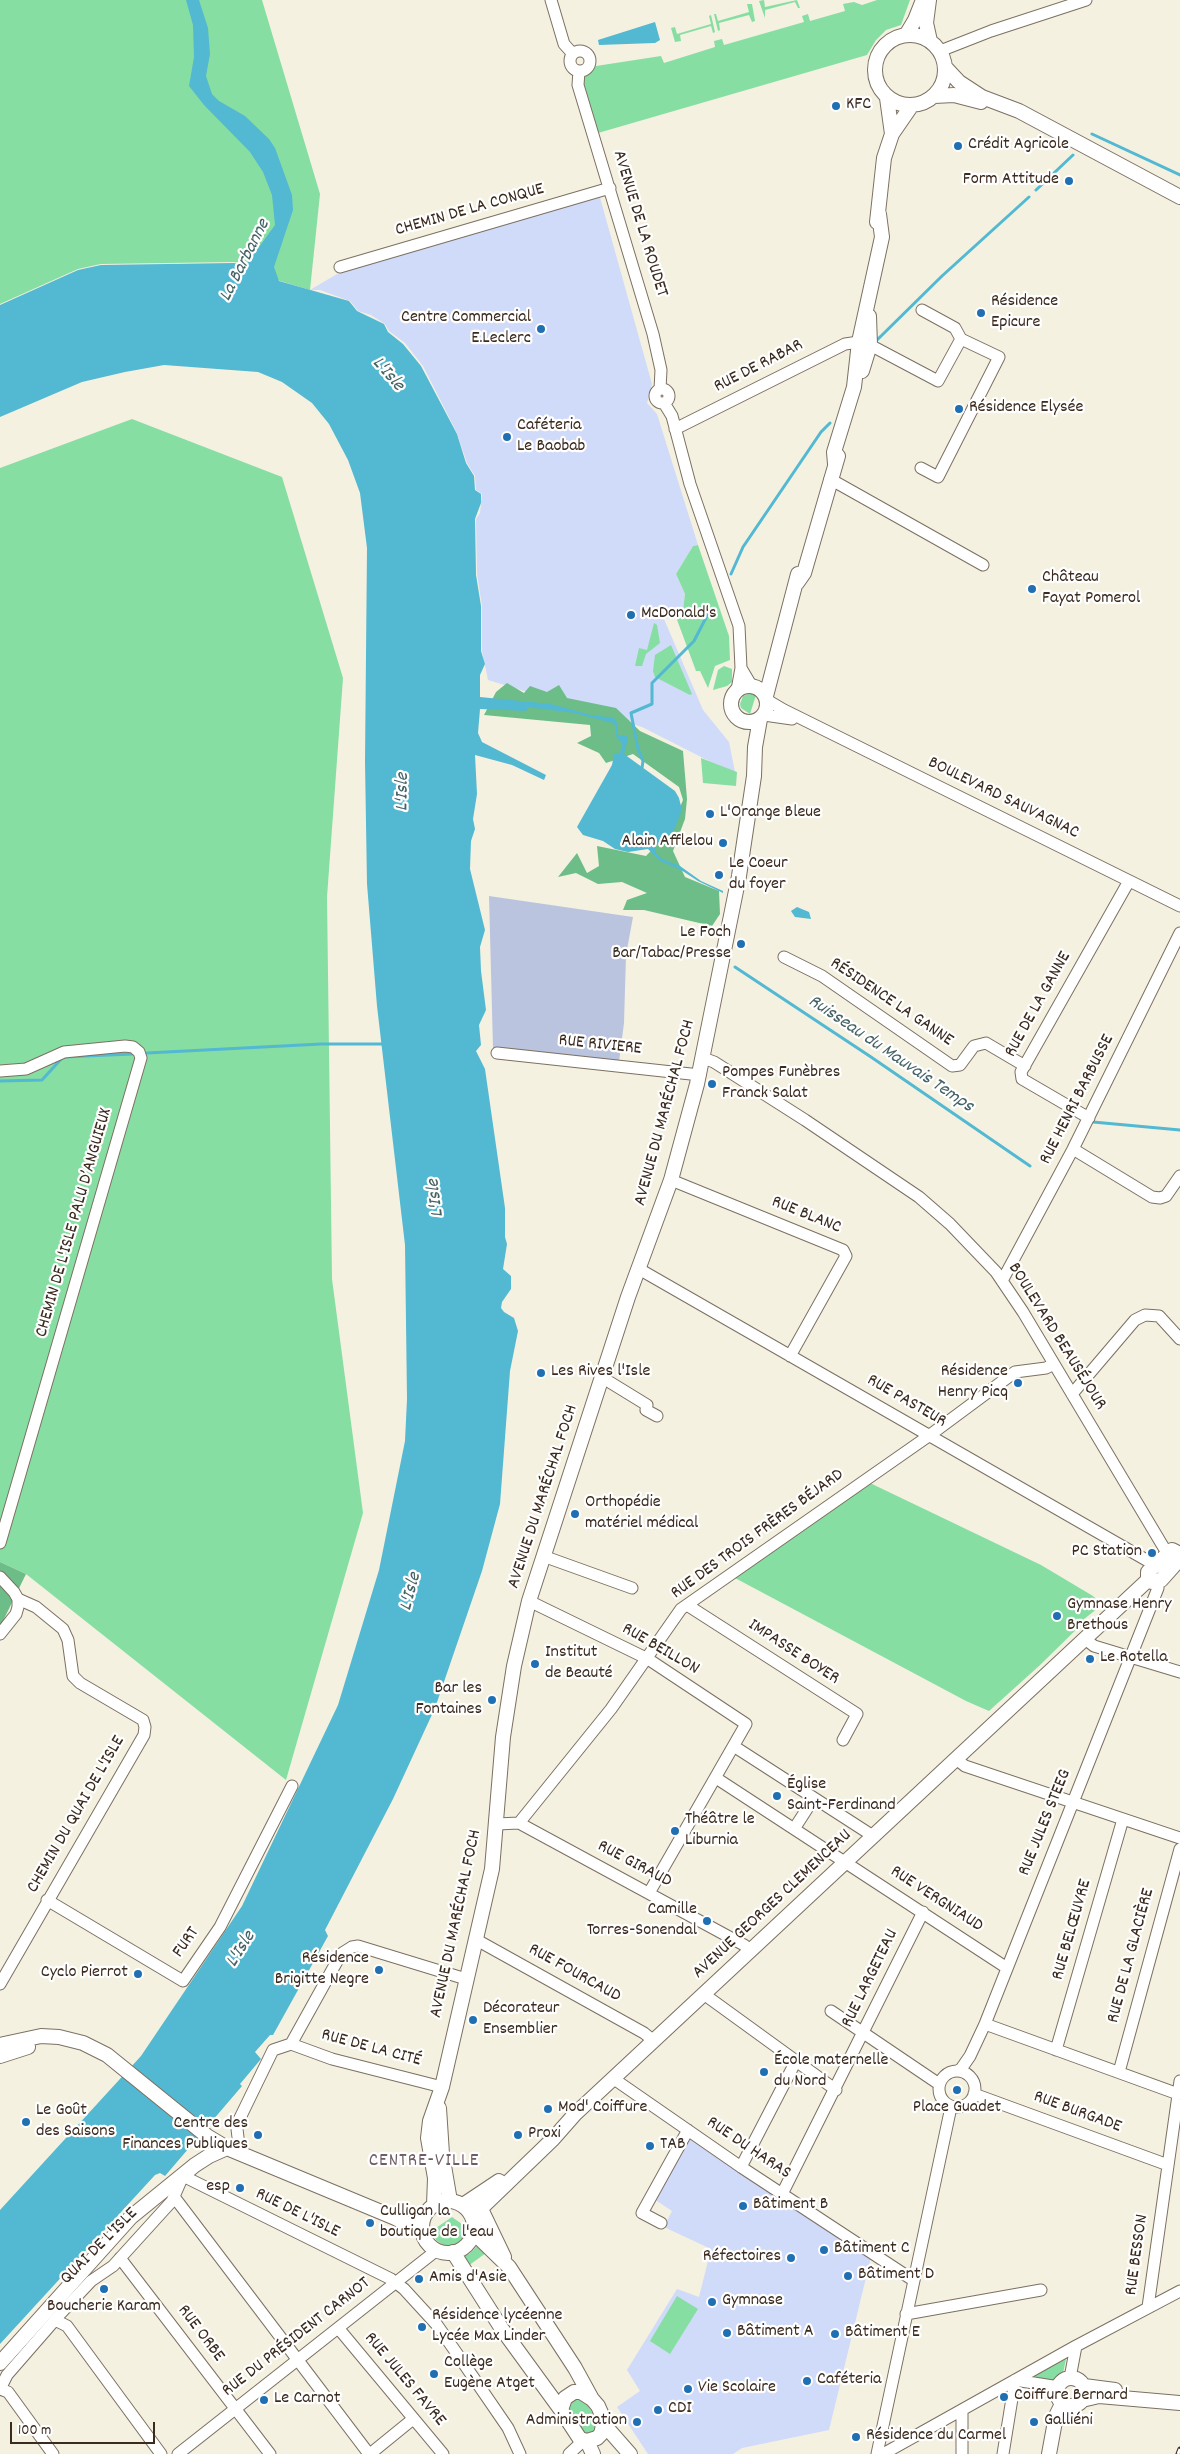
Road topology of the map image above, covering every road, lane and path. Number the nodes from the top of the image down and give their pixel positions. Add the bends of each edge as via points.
1 (551, 0) edge
2 (923, 0) edge
3 (930, 0) edge
4 (1086, 0) edge
5 (906, 35) junction
6 (935, 46) junction
7 (573, 54) junction
8 (945, 67) junction
9 (579, 71) junction
10 (934, 96) junction
11 (887, 98) junction
12 (912, 106) junction
13 (1054, 130) junction
14 (892, 136) junction
15 (610, 188) junction
16 (1180, 198) edge
17 (340, 267) dead end
18 (922, 310) dead end
19 (962, 339) junction
20 (864, 343) junction
21 (675, 429) junction
22 (921, 468) dead end
23 (830, 479) junction
24 (983, 565) dead end
25 (756, 692) junction
26 (762, 717) junction
27 (743, 721) junction
28 (811, 723) junction
29 (749, 801) junction
30 (1129, 881) junction
31 (1180, 906) edge
32 (1180, 933) edge
33 (784, 957) dead end
34 (497, 1053) dead end
35 (703, 1058) junction
36 (1024, 1066) junction
37 (0, 1071) edge
38 (700, 1075) junction
39 (1089, 1118) junction
40 (1073, 1149) junction
41 (1180, 1176) edge
42 (672, 1180) junction
43 (638, 1269) junction
44 (1002, 1280) junction
45 (1180, 1339) edge
46 (790, 1356) junction
47 (1054, 1364) junction
48 (603, 1378) junction
49 (1072, 1394) junction
50 (657, 1416) dead end
51 (930, 1436) junction
52 (0, 1543) edge
53 (1175, 1551) edge
54 (543, 1556) junction
55 (1155, 1565) junction
56 (0, 1576) edge
57 (1153, 1581) junction
58 (632, 1588) dead end
59 (18, 1599) junction
60 (529, 1602) junction
61 (687, 1605) junction
62 (0, 1634) edge
63 (1085, 1639) junction
64 (1130, 1658) junction
65 (648, 1659) junction
66 (1180, 1672) edge
67 (843, 1740) dead end
68 (735, 1747) junction
69 (956, 1759) junction
70 (716, 1778) junction
71 (292, 1786) dead end
72 (814, 1798) junction
73 (1074, 1803) junction
74 (1123, 1819) junction
75 (519, 1823) junction
76 (497, 1824) junction
77 (794, 1829) junction
78 (873, 1836) junction
79 (1180, 1838) edge
80 (1180, 1849) edge
81 (845, 1862) junction
82 (648, 1893) junction
83 (47, 1900) junction
84 (923, 1912) junction
85 (475, 1939) junction
86 (751, 1951) junction
87 (1007, 1968) junction
88 (466, 1979) junction
89 (0, 1984) edge
90 (705, 1995) junction
91 (831, 2011) dead end
92 (985, 2024) junction
93 (864, 2033) junction
94 (42, 2040) junction
95 (654, 2041) junction
96 (291, 2044) junction
97 (0, 2045) edge
98 (1056, 2050) junction
99 (0, 2056) edge
100 (796, 2061) junction
101 (957, 2071) junction
102 (1119, 2072) junction
103 (614, 2078) junction
104 (1180, 2081) edge
105 (939, 2084) junction
106 (836, 2090) junction
107 (441, 2092) junction
108 (974, 2094) junction
109 (1178, 2094) junction
110 (951, 2107) junction
111 (575, 2114) junction
112 (688, 2130) junction
113 (208, 2137) junction
114 (227, 2148) junction
115 (240, 2154) junction
116 (208, 2156) junction
117 (1168, 2164) junction
118 (741, 2167) junction
119 (183, 2176) junction
120 (782, 2194) junction
121 (175, 2198) junction
122 (348, 2198) junction
123 (456, 2203) junction
124 (430, 2209) junction
125 (476, 2213) junction
126 (662, 2223) dead end
127 (422, 2231) junction
128 (473, 2232) junction
129 (437, 2250) junction
130 (453, 2252) junction
131 (120, 2258) junction
132 (509, 2267) junction
133 (913, 2280) junction
134 (396, 2283) junction
135 (1041, 2290) dead end
136 (1180, 2291) edge
137 (1148, 2307) junction
138 (906, 2314) junction
139 (55, 2320) junction
140 (339, 2328) junction
141 (1076, 2346) junction
142 (299, 2359) junction
143 (0, 2363) edge
144 (1015, 2380) junction
145 (1064, 2383) junction
146 (0, 2389) edge
147 (1083, 2393) junction
148 (592, 2399) junction
149 (1063, 2402) junction
150 (1180, 2403) edge
151 (235, 2409) junction
152 (561, 2410) junction
153 (962, 2410) junction
154 (413, 2419) junction
155 (604, 2421) junction
156 (588, 2445) edge
157 (53, 2454) edge
158 (161, 2454) edge
159 (178, 2454) edge
160 (270, 2454) edge
161 (370, 2454) edge
162 (443, 2454) edge
163 (520, 2454) edge
164 (568, 2454) edge
165 (630, 2454) edge
166 (877, 2454) edge
167 (883, 2454) edge
168 (962, 2454) edge
169 (1003, 2454) edge
170 (1049, 2454) edge

1 - 7 street, AVENUE DE LA ROUDET via 564,44
2 - 5 main road
3 - 6 main road via 926,23
4 - 6 street
5 - 6 main road via 914,35
5 - 11 main road via 888,42 876,58 877,84
6 - 8 main road
7 - 9 street, AVENUE DE LA ROUDET via 570,63
7 - 9 street, AVENUE DE LA ROUDET via 582,51 590,59 588,68
8 - 10 main road via 943,83
8 - 13 main road via 959,82 982,96
9 - 15 street, AVENUE DE LA ROUDET via 578,85
10 - 12 main road
10 - 13 main road via 954,95 973,99
11 - 12 main road
11 - 14 main road
12 - 14 main road
13 - 16 main road
14 - 20 main road via 889,172 882,190 879,214 882,237
15 - 17 street, CHEMIN DE LA CONQUE
15 - 21 street, AVENUE DE LA ROUDET via 661,370 660,389 655,399 664,403
18 - 19 street via 955,328
19 - 20 street via 938,381
19 - 22 street via 999,357 938,477
20 - 21 street, RUE DE RABAR via 845,344
20 - 23 main road via 842,427 843,438
21 - 25 street via 690,484 739,626 741,668
23 - 24 street
23 - 25 main road via 782,640
25 - 26 main road
25 - 27 main road via 733,694 731,705 734,715
25 - 28 street, BOULEVARD SAUVAGNAC via 779,708
26 - 27 main road via 755,722
26 - 28 street, BOULEVARD SAUVAGNAC
26 - 29 main road, AVENUE DU MARÉCHAL FOCH
27 - 29 main road, AVENUE DU MARÉCHAL FOCH via 749,736
28 - 30 street, BOULEVARD SAUVAGNAC
29 - 35 main road, AVENUE DU MARÉCHAL FOCH via 730,924
30 - 31 street, BOULEVARD SAUVAGNAC
30 - 36 street, RUE DE LA GANNE
32 - 39 street, RUE HENRI BARBUSSE
33 - 36 street, RÉSIDENCE LA GANNE via 822,976 952,1066 960,1065 974,1046 986,1043
34 - 38 street, RUE RIVIERE
35 - 38 main road, AVENUE DU MARÉCHAL FOCH
35 - 44 street, BOULEVARD BEAUSÉJOUR via 804,1120 918,1197 950,1224
36 - 39 street, RUE DE LA GANNE via 1022,1079
37 - 52 street, CHEMIN DE L'ISLE PALU D’ANGUIEUX via 26,1069 64,1052 125,1046 133,1047 141,1058
38 - 42 main road, AVENUE DU MARÉCHAL FOCH
39 - 40 street, RUE HENRI BARBUSSE
40 - 41 street via 1152,1197 1166,1196
40 - 44 street, RUE HENRI BARBUSSE
42 - 43 main road, AVENUE DU MARÉCHAL FOCH
42 - 46 street, RUE BLANC via 844,1250 846,1256
43 - 46 street, RUE PASTEUR
43 - 48 main road, AVENUE DU MARÉCHAL FOCH
44 - 47 street, BOULEVARD BEAUSÉJOUR
45 - 49 street via 1158,1316 1145,1315 1135,1320
46 - 51 street, RUE PASTEUR
47 - 49 street, BOULEVARD BEAUSÉJOUR
47 - 51 street, RUE DES TROIS FRÈRES BÉJARD via 1015,1372
48 - 50 street via 647,1405 646,1410
48 - 54 main road, AVENUE DU MARÉCHAL FOCH
49 - 53 street, BOULEVARD BEAUSÉJOUR
51 - 55 street, RUE PASTEUR
51 - 61 street, RUE DES TROIS FRÈRES BÉJARD
53 - 55 main road, AVENUE GEORGES CLEMENCEAU
53 - 57 main road, AVENUE GEORGES CLEMENCEAU via 1178,1562
54 - 58 street
54 - 60 main road, AVENUE DU MARÉCHAL FOCH
55 - 57 main road, AVENUE GEORGES CLEMENCEAU via 1148,1572
56 - 59 street
57 - 63 main road, AVENUE GEORGES CLEMENCEAU
57 - 64 street, RUE JULES STEEG via 1158,1588
59 - 62 street via 16,1614
59 - 83 street, CHEMIN DU QUAI DE L'ISLE via 36,1607 63,1629 68,1640 73,1676 142,1720 145,1727 144,1735
60 - 65 street, RUE BEILLON
60 - 76 main road, AVENUE DU MARÉCHAL FOCH via 514,1666 503,1737
61 - 65 street, RUE DES TROIS FRÈRES BÉJARD via 681,1609
61 - 67 street, IMPASSE BOYER via 857,1714
63 - 64 street via 1094,1646
63 - 69 main road, AVENUE GEORGES CLEMENCEAU
64 - 66 street
64 - 73 street, RUE JULES STEEG
65 - 68 street, RUE BEILLON via 746,1724
65 - 75 street, RUE DES TROIS FRÈRES BÉJARD
68 - 70 street
68 - 72 street
69 - 73 street via 965,1766
69 - 78 main road, AVENUE GEORGES CLEMENCEAU
70 - 77 street, RUE VERGNIAUD
70 - 82 street
71 - 83 street, FURT via 220,1928 183,1981
72 - 77 street
72 - 78 street
73 - 74 street
73 - 87 street, RUE JULES STEEG
74 - 79 street
74 - 98 street, RUE BELŒUVRE
75 - 76 street
75 - 82 street, RUE GIRAUD
76 - 85 main road, AVENUE DU MARÉCHAL FOCH via 492,1869
77 - 81 street, RUE VERGNIAUD
78 - 81 main road, AVENUE GEORGES CLEMENCEAU
80 - 102 street, RUE DE LA GLACIÈRE
81 - 84 street, RUE VERGNIAUD
81 - 86 main road, AVENUE GEORGES CLEMENCEAU
82 - 86 street, RUE GIRAUD
83 - 89 street, CHEMIN DU QUAI DE L'ISLE
84 - 87 street, RUE VERGNIAUD
84 - 93 street, RUE LARGETEAU
85 - 88 main road, AVENUE DU MARÉCHAL FOCH
85 - 95 street, RUE FOURCAUD
86 - 90 main road, AVENUE GEORGES CLEMENCEAU
87 - 92 street, RUE JULES STEEG
88 - 96 street via 358,1946 352,1947 341,1954
88 - 107 main road, AVENUE DU MARÉCHAL FOCH
90 - 95 main road, AVENUE GEORGES CLEMENCEAU
90 - 100 street
91 - 93 street
92 - 98 street
92 - 101 street, RUE JULES STEEG via 970,2056
93 - 105 street
93 - 106 street, RUE LARGETEAU
94 - 97 main road
94 - 99 main road
94 - 113 main road via 59,2036 107,2055
95 - 103 main road, AVENUE GEORGES CLEMENCEAU
96 - 107 street, RUE DE LA CITÉ
96 - 115 street via 273,2050 239,2120
98 - 102 street
100 - 106 street
100 - 118 street
101 - 105 street via 946,2074
101 - 108 street via 970,2077
102 - 109 street
103 - 111 main road, AVENUE GEORGES CLEMENCEAU
103 - 112 street, RUE DU HARAS
104 - 109 street, RUE BESSON
105 - 110 street via 939,2095
106 - 120 street, RUE LARGETEAU
107 - 123 main road, AVENUE DU MARÉCHAL FOCH via 438,2120
107 - 124 main road, AVENUE DU MARÉCHAL FOCH via 430,2121 428,2138 435,2178
108 - 110 street via 968,2104
108 - 117 street, RUE BURGADE
109 - 117 street, RUE BESSON
110 - 133 street
111 - 123 main road, AVENUE GEORGES CLEMENCEAU via 497,2183
111 - 125 main road, AVENUE GEORGES CLEMENCEAU
112 - 118 street, RUE DU HARAS
112 - 126 street via 642,2213
113 - 114 main road
113 - 116 main road
114 - 115 main road
114 - 116 main road
115 - 122 main road
116 - 119 main road
117 - 137 street, RUE BESSON
118 - 120 street, RUE DU HARAS
119 - 121 street, QUAI DE L'ISLE
119 - 134 street, RUE DE L'ISLE
119 - 143 main road via 131,2217
120 - 133 street, RUE DU HARAS
121 - 131 street, QUAI DE L'ISLE
121 - 142 street
122 - 124 main road via 408,2214
122 - 127 main road
123 - 124 main road
123 - 125 main road
124 - 127 main road
125 - 128 main road
125 - 132 main road
127 - 129 main road via 430,2246
128 - 130 main road via 466,2245
128 - 132 main road
129 - 130 main road
129 - 134 street, RUE DU PRÉSIDENT CARNOT
130 - 152 main road via 502,2329
131 - 139 street, QUAI DE L'ISLE via 91,2281
131 - 151 street, RUE ORBE
132 - 148 main road
133 - 138 street
134 - 140 street, RUE DU PRÉSIDENT CARNOT
134 - 163 street, RUE DE L'ISLE via 446,2338 508,2428
135 - 138 street
136 - 137 street
137 - 141 street, RUE BESSON
138 - 166 street
139 - 146 street, QUAI DE L'ISLE via 7,2375
139 - 158 street via 66,2326
140 - 142 street, RUE DU PRÉSIDENT CARNOT
140 - 154 street, RUE JULES FAVRE
141 - 144 street, RUE BESSON
141 - 145 street
142 - 151 street, RUE DU PRÉSIDENT CARNOT
142 - 161 street
144 - 145 street
144 - 153 street, RUE BESSON
144 - 169 street
145 - 147 main road via 1078,2380
145 - 149 main road via 1058,2395
146 - 157 street via 8,2392
147 - 149 main road via 1071,2406
147 - 150 main road via 1095,2386
148 - 152 main road via 582,2392 574,2392 565,2398
148 - 155 main road
149 - 170 main road via 1056,2416
151 - 159 street, RUE DU PRÉSIDENT CARNOT
151 - 160 street, RUE ORBE
152 - 156 main road
153 - 167 street, RUE BESSON
153 - 168 street
154 - 161 street
154 - 162 street, RUE JULES FAVRE
155 - 156 main road via 601,2434
155 - 165 main road
156 - 164 street

